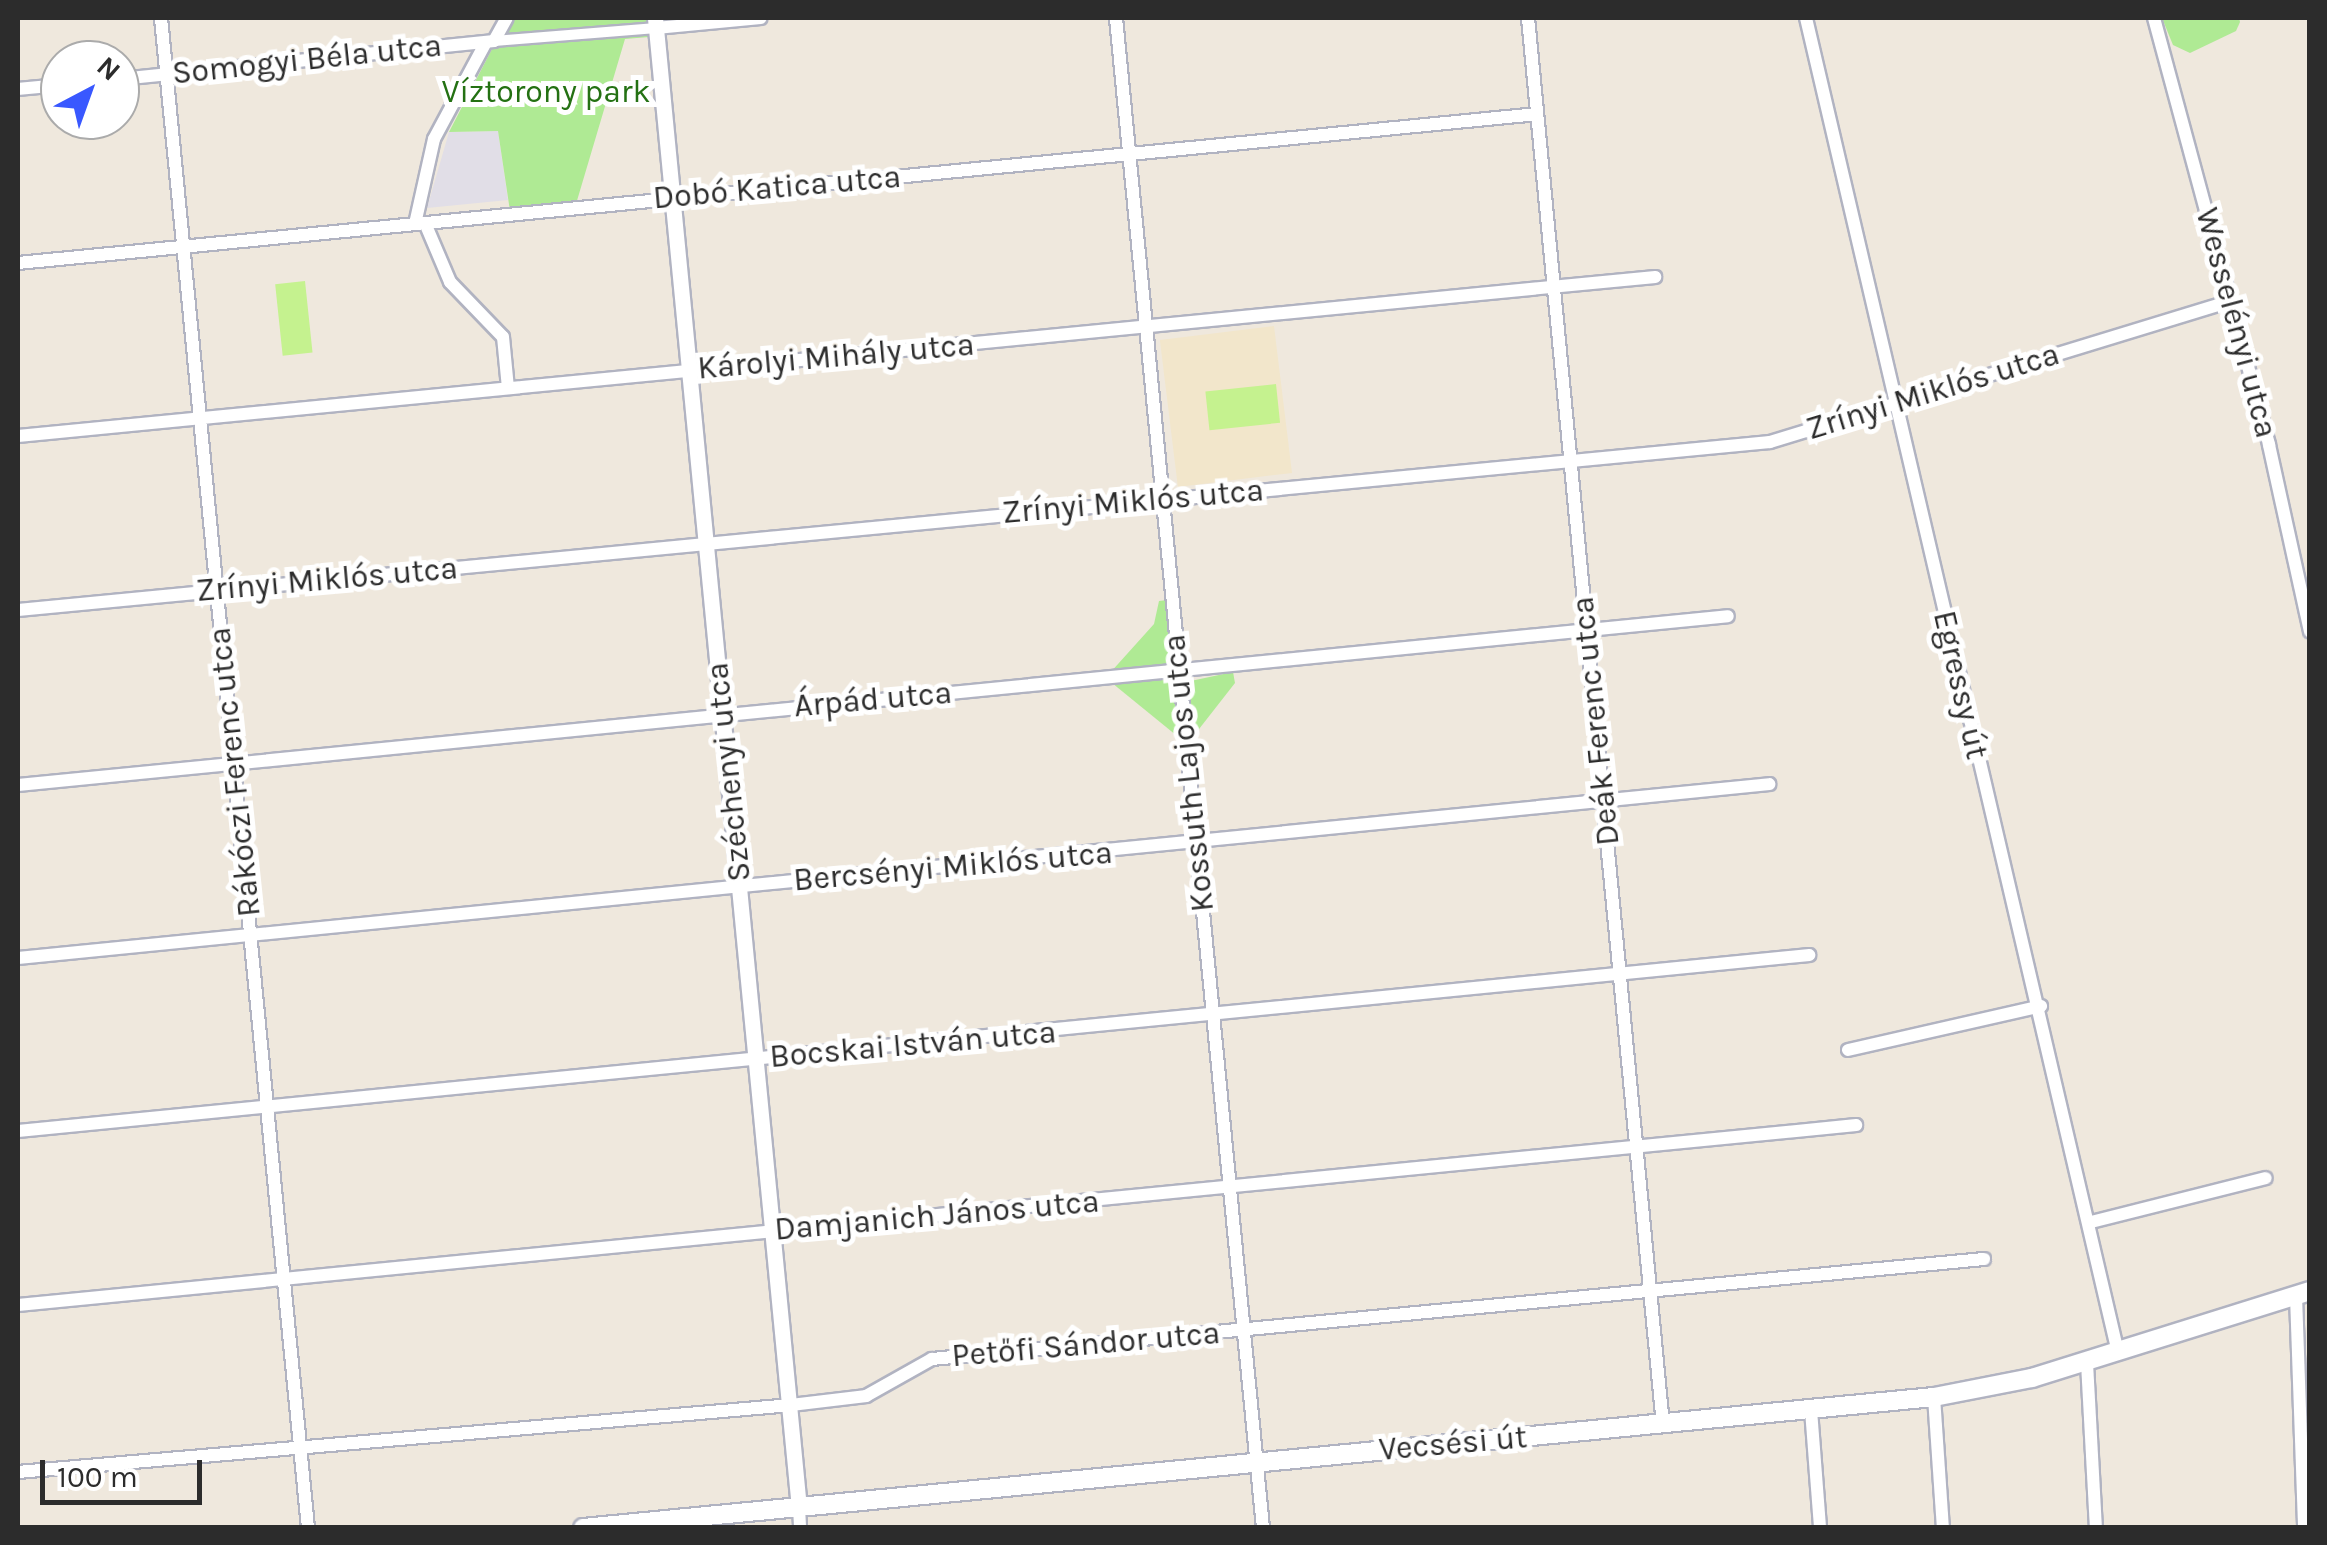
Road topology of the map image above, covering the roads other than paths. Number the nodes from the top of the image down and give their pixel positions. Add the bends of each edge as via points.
1 (161, 18) edge
2 (507, 18) edge
3 (760, 18) edge
4 (1116, 18) edge
5 (1528, 18) edge
6 (1806, 18) edge
7 (2154, 18) edge
8 (655, 22) edge
9 (493, 40) junction
10 (166, 75) junction
11 (140, 77) edge
12 (1537, 114) junction
13 (1130, 156) junction
14 (671, 198) junction
15 (420, 223) junction
16 (184, 247) junction
17 (18, 263) edge
18 (1655, 277) dead end
19 (1554, 288) junction
20 (2230, 301) junction
21 (1146, 327) junction
22 (688, 370) junction
23 (508, 388) junction
24 (1897, 403) junction
25 (200, 418) junction
26 (18, 436) edge
27 (1571, 460) junction
28 (1164, 500) junction
29 (706, 542) junction
30 (217, 590) junction
31 (18, 610) edge
32 (1728, 616) dead end
33 (1587, 632) junction
34 (2310, 632) edge
35 (1179, 671) junction
36 (722, 715) junction
37 (234, 763) junction
38 (1769, 784) dead end
39 (18, 785) edge
40 (1604, 804) junction
41 (1196, 844) junction
42 (740, 888) junction
43 (251, 935) junction
44 (1809, 955) dead end
45 (18, 958) edge
46 (1621, 976) junction
47 (2040, 1006) junction
48 (1213, 1018) junction
49 (1848, 1050) dead end
50 (757, 1058) junction
51 (268, 1108) junction
52 (1856, 1125) dead end
53 (18, 1131) edge
54 (1638, 1148) junction
55 (2266, 1178) dead end
56 (1232, 1188) junction
57 (2091, 1222) junction
58 (774, 1231) junction
59 (1984, 1258) dead end
60 (284, 1279) junction
61 (1652, 1292) junction
62 (2302, 1294) edge
63 (18, 1304) edge
64 (1245, 1330) junction
65 (2118, 1352) junction
66 (2087, 1362) junction
67 (1934, 1397) junction
68 (791, 1405) junction
69 (1811, 1410) junction
70 (1663, 1424) junction
71 (302, 1452) junction
72 (1258, 1463) junction
73 (18, 1472) edge
74 (799, 1507) junction
75 (308, 1528) edge
76 (583, 1528) edge
77 (800, 1528) edge
78 (1263, 1528) edge
79 (1820, 1528) edge
80 (1943, 1528) edge
81 (2096, 1528) edge
82 (2304, 1528) edge

1 - 10 street, Rákóczi Ferenc utca
2 - 9 street
3 - 8 street, Somogyi Béla utca
4 - 13 street, Kossuth Lajos utca
5 - 12 street, Deák Ferenc utca
6 - 24 street, Egressy út
7 - 20 street, Wesselényi utca
8 - 9 street, Somogyi Béla utca
8 - 14 street, Széchenyi utca
9 - 10 street, Somogyi Béla utca
9 - 15 street via 434,140
10 - 11 street, Somogyi Béla utca
10 - 16 street, Rákóczi Ferenc utca
12 - 13 street, Dobó Katica utca
12 - 19 street, Deák Ferenc utca
13 - 14 street, Dobó Katica utca
13 - 21 street, Kossuth Lajos utca
14 - 15 street, Dobó Katica utca
14 - 22 street, Széchenyi utca
15 - 16 street, Dobó Katica utca
15 - 23 street via 450,282 503,337
16 - 17 street, Dobó Katica utca
16 - 25 street, Rákóczi Ferenc utca
18 - 19 street, Károlyi Mihály utca
19 - 21 street, Károlyi Mihály utca
19 - 27 street, Deák Ferenc utca
20 - 24 street, Zrínyi Miklós utca
20 - 34 street, Wesselényi utca
21 - 22 street, Károlyi Mihály utca
21 - 28 street, Kossuth Lajos utca
22 - 23 street, Károlyi Mihály utca
22 - 29 street, Széchenyi utca
23 - 25 street, Károlyi Mihály utca
24 - 27 street, Zrínyi Miklós utca via 1770,442
24 - 47 street, Egressy út via 1963,704
25 - 26 street, Károlyi Mihály utca
25 - 30 street, Rákóczi Ferenc utca
27 - 28 street, Zrínyi Miklós utca
27 - 33 street, Deák Ferenc utca
28 - 29 street, Zrínyi Miklós utca
28 - 35 street, Kossuth Lajos utca
29 - 30 street, Zrínyi Miklós utca
29 - 36 street, Széchenyi utca
30 - 31 street, Zrínyi Miklós utca
30 - 37 street, Rákóczi Ferenc utca
32 - 33 street, Árpád utca
33 - 35 street, Árpád utca
33 - 40 street, Deák Ferenc utca
35 - 36 street, Árpád utca
35 - 41 street, Kossuth Lajos utca
36 - 37 street, Árpád utca
36 - 42 street, Széchenyi utca
37 - 39 street, Árpád utca
37 - 43 street, Rákóczi Ferenc utca
38 - 40 street, Bercsényi Miklós utca
40 - 41 street, Bercsényi Miklós utca
40 - 46 street, Deák Ferenc utca
41 - 42 street, Bercsényi Miklós utca
41 - 48 street, Kossuth Lajos utca
42 - 43 street, Bercsényi Miklós utca
42 - 50 street, Széchenyi utca
43 - 45 street, Bercsényi Miklós utca
43 - 51 street, Rákóczi Ferenc utca
44 - 46 street, Bocskai István utca
46 - 48 street, Bocskai István utca
46 - 54 street, Deák Ferenc utca
47 - 49 street
47 - 57 street, Egressy út
48 - 50 street, Bocskai István utca
48 - 56 street, Kossuth Lajos utca
50 - 51 street, Bocskai István utca
50 - 58 street, Széchenyi utca
51 - 53 street, Bocskai István utca
51 - 60 street, Rákóczi Ferenc utca
52 - 54 street, Damjanich János utca
54 - 56 street, Damjanich János utca
54 - 61 street, Deák Ferenc utca
55 - 57 street
56 - 58 street, Damjanich János utca
56 - 64 street, Kossuth Lajos utca
57 - 65 street, Egressy út
58 - 60 street, Damjanich János utca
58 - 68 street, Széchenyi utca
59 - 61 street, Petőfi Sándor utca
60 - 63 street, Damjanich János utca
60 - 71 street, Rákóczi Ferenc utca
61 - 64 street, Petőfi Sándor utca
61 - 70 street, Deák Ferenc utca
62 - 65 main road, Vecsési út
62 - 82 street
64 - 68 street, Petőfi Sándor utca via 932,1359 866,1396
64 - 72 street, Kossuth Lajos utca
65 - 66 main road, Vecsési út
66 - 67 main road, Vecsési út
66 - 81 street
67 - 69 main road, Vecsési út
67 - 80 street
68 - 71 street, Petőfi Sándor utca
68 - 74 street, Széchenyi utca
69 - 70 main road, Vecsési út
69 - 79 street
70 - 72 main road, Vecsési út
71 - 73 street, Petőfi Sándor utca
71 - 75 street, Rákóczi Ferenc utca
72 - 74 main road, Vecsési út
72 - 78 street, Kossuth Lajos utca
74 - 76 main road, Vecsési út
74 - 77 street, Széchenyi utca

